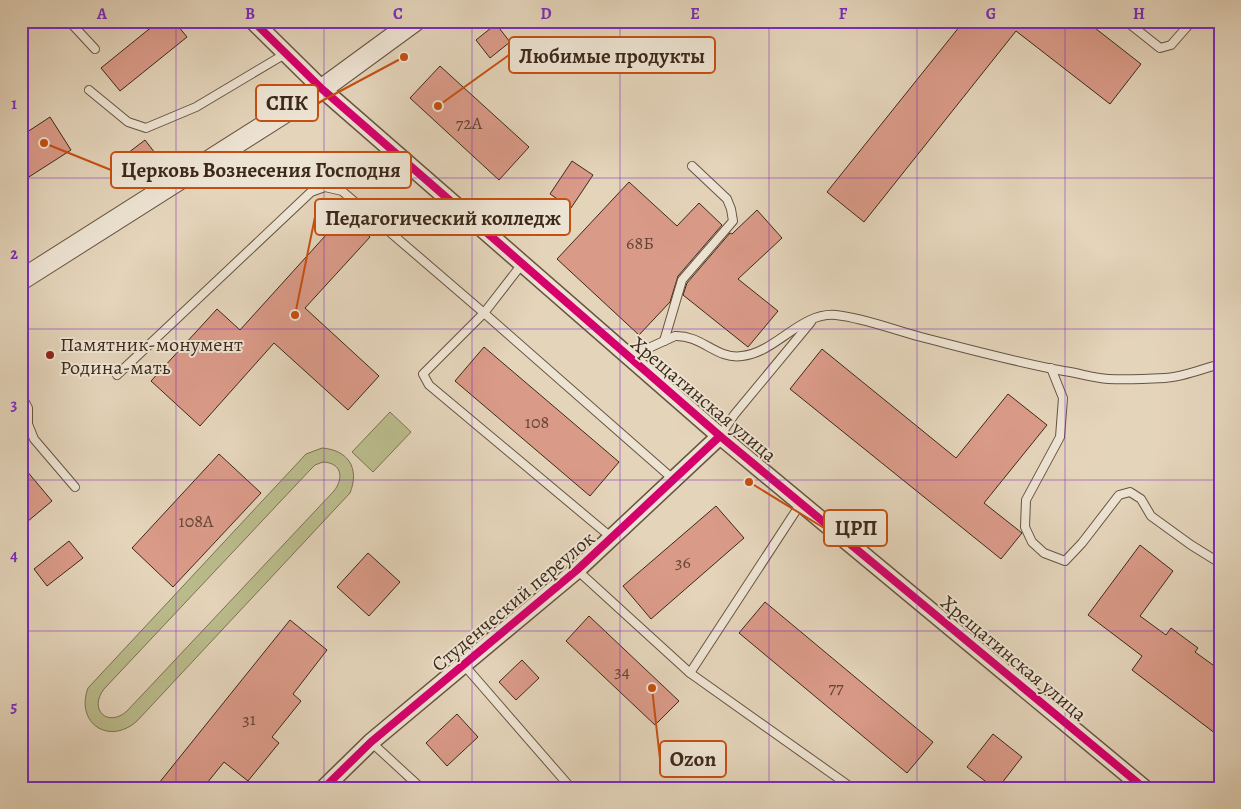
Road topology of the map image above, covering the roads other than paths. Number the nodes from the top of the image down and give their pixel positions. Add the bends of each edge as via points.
1 (69, 21) edge
2 (253, 21) edge
3 (415, 21) edge
4 (1126, 21) edge
5 (1192, 21) edge
6 (95, 49) dead end
7 (285, 54) junction
8 (322, 89) junction
9 (89, 90) dead end
10 (692, 166) dead end
11 (522, 264) junction
12 (21, 280) edge
13 (484, 313) junction
14 (816, 316) junction
15 (664, 341) junction
16 (629, 357) junction
17 (1220, 364) edge
18 (1051, 368) junction
19 (117, 375) dead end
20 (21, 394) edge
21 (720, 436) junction
22 (673, 479) junction
23 (75, 487) dead end
24 (801, 503) junction
25 (612, 538) junction
26 (1220, 563) edge
27 (577, 570) junction
28 (464, 665) junction
29 (690, 673) junction
30 (371, 742) junction
31 (324, 788) edge
32 (421, 788) edge
33 (571, 788) edge
34 (852, 788) edge
35 (1144, 788) edge

1 - 6 lane
2 - 7 street, Хрещатинская улица
3 - 8 street
4 - 5 lane via 1160,48 1171,45
7 - 8 street, Хрещатинская улица
7 - 9 lane via 196,107 146,128 128,122
8 - 11 street, Хрещатинская улица
8 - 12 street
10 - 15 lane via 727,199 733,221 682,280
11 - 13 lane
11 - 16 street, Хрещатинская улица
13 - 19 lane via 342,192 325,187 311,192
13 - 22 lane
13 - 25 lane via 423,374 424,379
14 - 15 lane via 771,346 740,357 720,353 690,337 675,336
14 - 18 lane via 838,315
14 - 21 lane
15 - 16 lane
16 - 21 street, Хрещатинская улица
17 - 18 lane via 1167,378 1108,379
18 - 26 lane via 1063,398 1060,437 1026,500 1025,527 1032,542 1044,553 1065,561 1120,494 1130,492 1141,499 1151,516
20 - 23 lane via 28,408 28,424 34,439
21 - 22 street, Студенческий переулок
21 - 24 street, Хрещатинская улица
22 - 25 street, Студенческий переулок
24 - 29 lane
24 - 35 street, Хрещатинская улица
25 - 27 street, Студенческий переулок
27 - 28 street, Студенческий переулок
27 - 29 lane
28 - 30 street, Студенческий переулок
28 - 33 lane
29 - 34 lane
30 - 31 street, Студенческий переулок
30 - 32 lane

